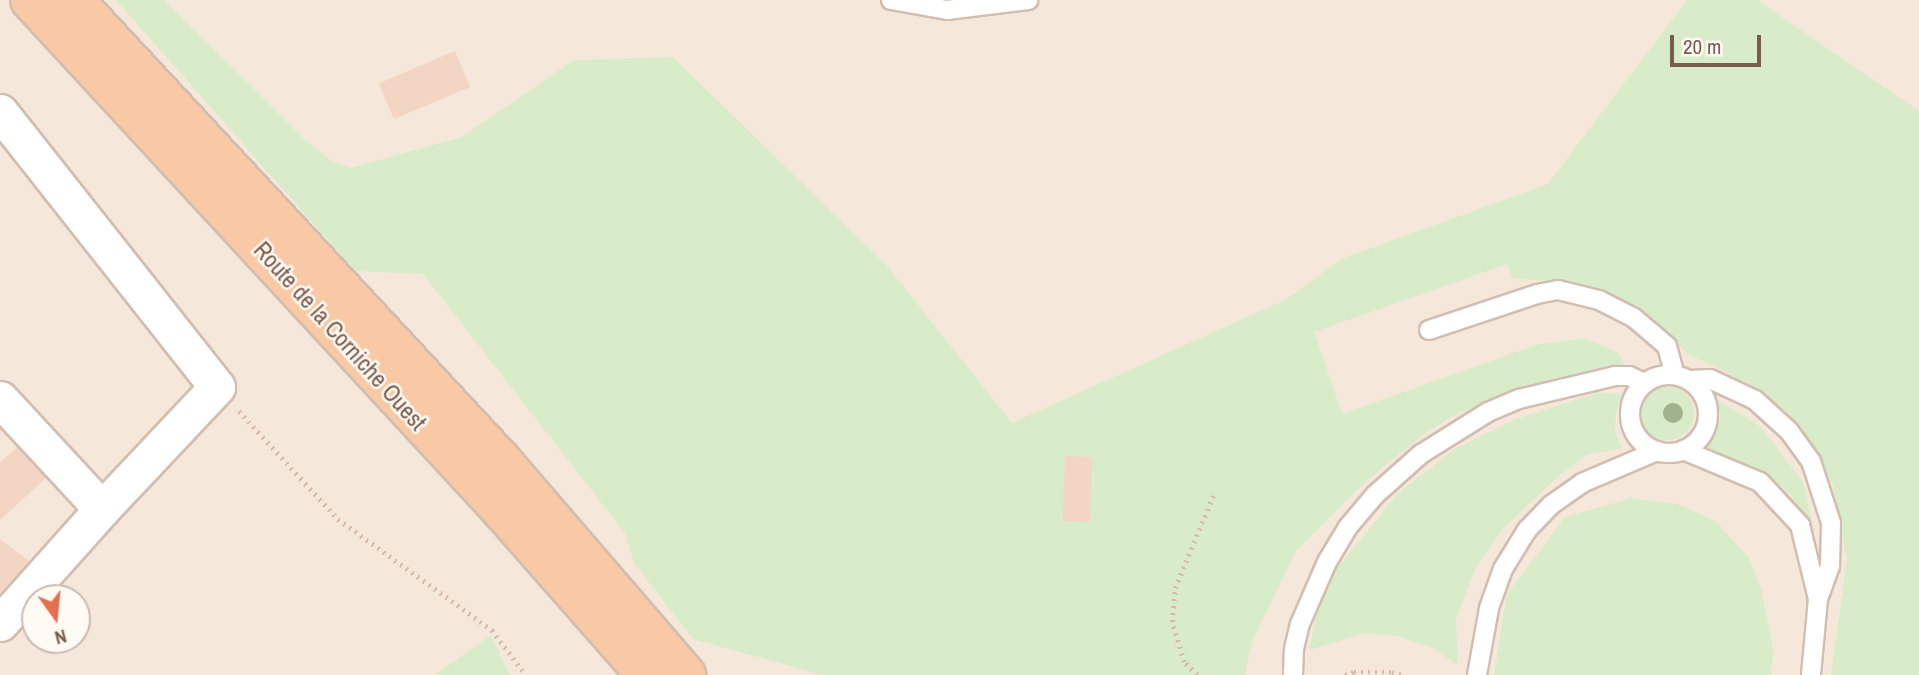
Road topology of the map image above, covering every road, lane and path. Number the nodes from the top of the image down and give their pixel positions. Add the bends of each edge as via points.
1 (30, 0) edge
2 (74, 0) edge
3 (891, 0) edge
4 (1028, 0) edge
5 (0, 112) edge
6 (1429, 330) dead end
7 (1683, 378) junction
8 (1644, 383) junction
9 (217, 387) junction
10 (0, 399) edge
11 (1683, 450) junction
12 (1657, 451) junction
13 (1213, 496) dead end
14 (102, 509) junction
15 (1818, 599) junction
16 (0, 623) edge
17 (526, 675) edge
18 (646, 675) edge
19 (686, 675) edge
20 (1197, 675) edge
21 (1293, 675) edge
22 (1345, 675) edge
23 (1402, 675) edge
24 (1477, 675) edge
25 (1811, 675) edge

1 - 18 highway, Route de la Corniche Ouest via 519,530
2 - 19 highway, Route de la Corniche Ouest via 503,462
3 - 4 lane via 947,10
5 - 9 street
6 - 7 lane via 1558,290 1599,300 1634,318 1667,346
7 - 8 lane via 1659,375
7 - 11 lane via 1706,400 1707,424 1702,435
7 - 15 lane via 1710,379 1755,400 1789,430 1811,461 1831,523 1830,566
8 - 12 lane via 1632,400 1630,421 1639,440
8 - 21 lane via 1615,376 1520,399 1488,412 1422,454 1375,495 1326,562 1300,624
9 - 14 street
9 - 17 path via 338,519 492,630
10 - 14 street
11 - 12 lane
11 - 15 lane via 1760,482 1787,508 1800,525
12 - 24 lane via 1582,483 1527,530 1503,569 1489,608
13 - 20 path via 1175,588 1172,622 1184,662
14 - 16 street
15 - 25 lane
22 - 23 path via 1392,671

